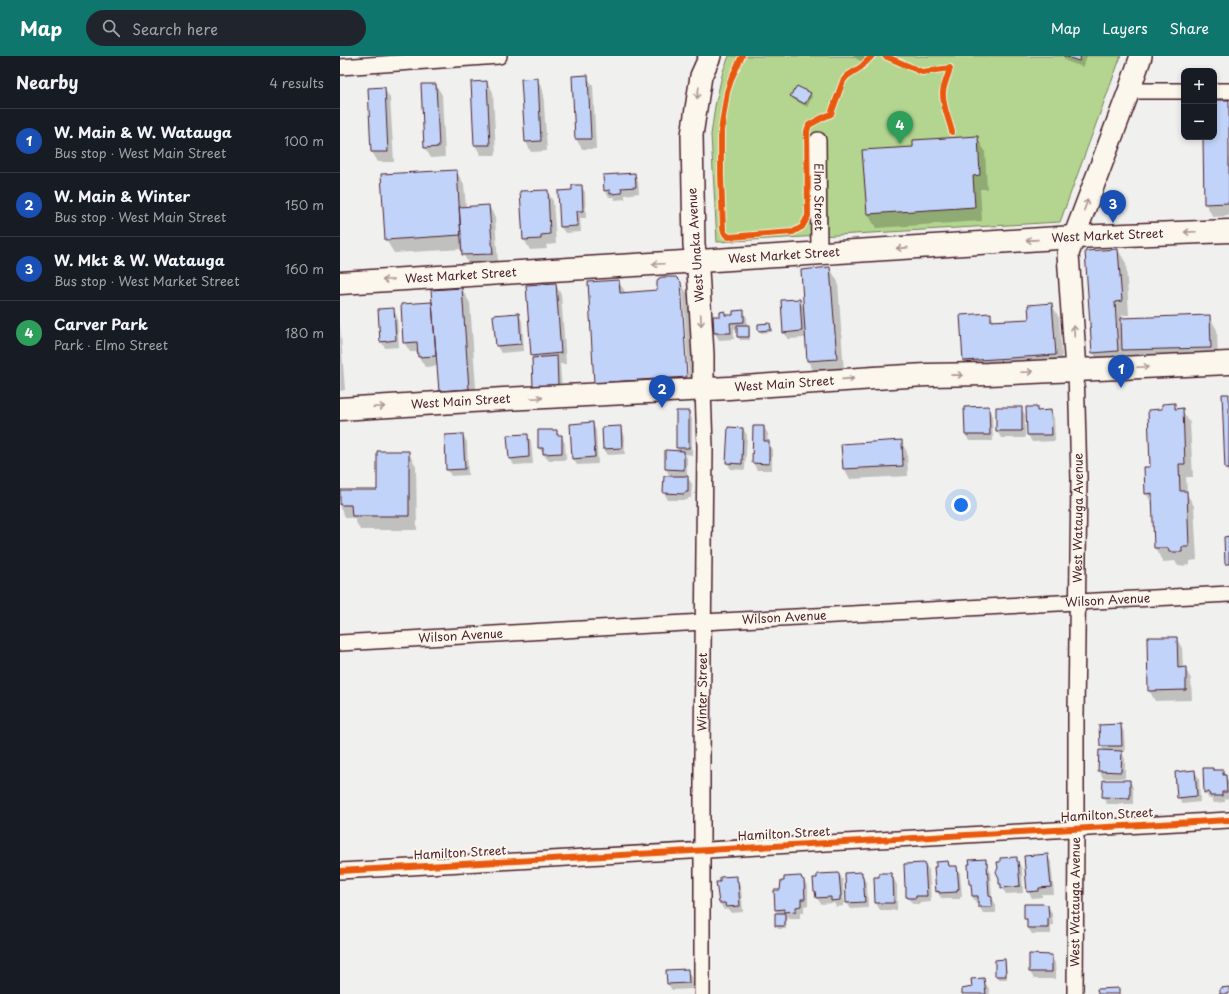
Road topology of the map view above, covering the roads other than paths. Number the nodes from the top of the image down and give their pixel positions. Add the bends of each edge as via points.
1 (499, 56) edge
2 (710, 56) edge
3 (1141, 56) edge
4 (340, 67) edge
5 (1129, 91) junction
6 (1181, 91) edge
7 (1217, 91) edge
8 (1229, 91) edge
9 (818, 140) dead end
10 (1229, 231) edge
11 (1074, 237) junction
12 (819, 253) junction
13 (697, 261) junction
14 (340, 283) edge
15 (1229, 363) edge
16 (1076, 370) junction
17 (703, 389) junction
18 (340, 409) edge
19 (1229, 594) edge
20 (1077, 603) junction
21 (703, 622) junction
22 (340, 643) edge
23 (1229, 820) edge
24 (1076, 828) junction
25 (702, 850) junction
26 (340, 871) edge
27 (702, 994) edge
28 (1075, 994) edge

1 - 4 street
2 -> 13 main road, West Unaka Avenue via 701,76 692,135 694,245
3 - 5 main road, West Watauga Avenue
5 - 6 street
11 -> 5 main road, West Watauga Avenue
7 - 8 street
9 - 12 street, Elmo Street
10 -> 11 main road, West Market Street
11 -> 12 main road, West Market Street
16 -> 11 main road, West Watauga Avenue via 1068,254
12 - 13 main road, West Market Street
13 -> 14 main road, West Market Street
13 -> 17 main road, West Unaka Avenue
16 -> 15 main road, West Main Street
17 -> 16 main road, West Main Street via 881,377
16 - 20 street, West Watauga Avenue via 1079,478
18 -> 17 main road, West Main Street
17 - 21 street, Winter Street
19 - 20 street, Wilson Avenue
20 - 21 street, Wilson Avenue
20 - 24 street, West Watauga Avenue
21 - 22 street, Wilson Avenue
21 - 25 street, Winter Street
23 - 24 street, Hamilton Street
24 - 25 street, Hamilton Street
24 - 28 street, West Watauga Avenue
25 - 26 street, Hamilton Street
25 - 27 street, Winter Street

